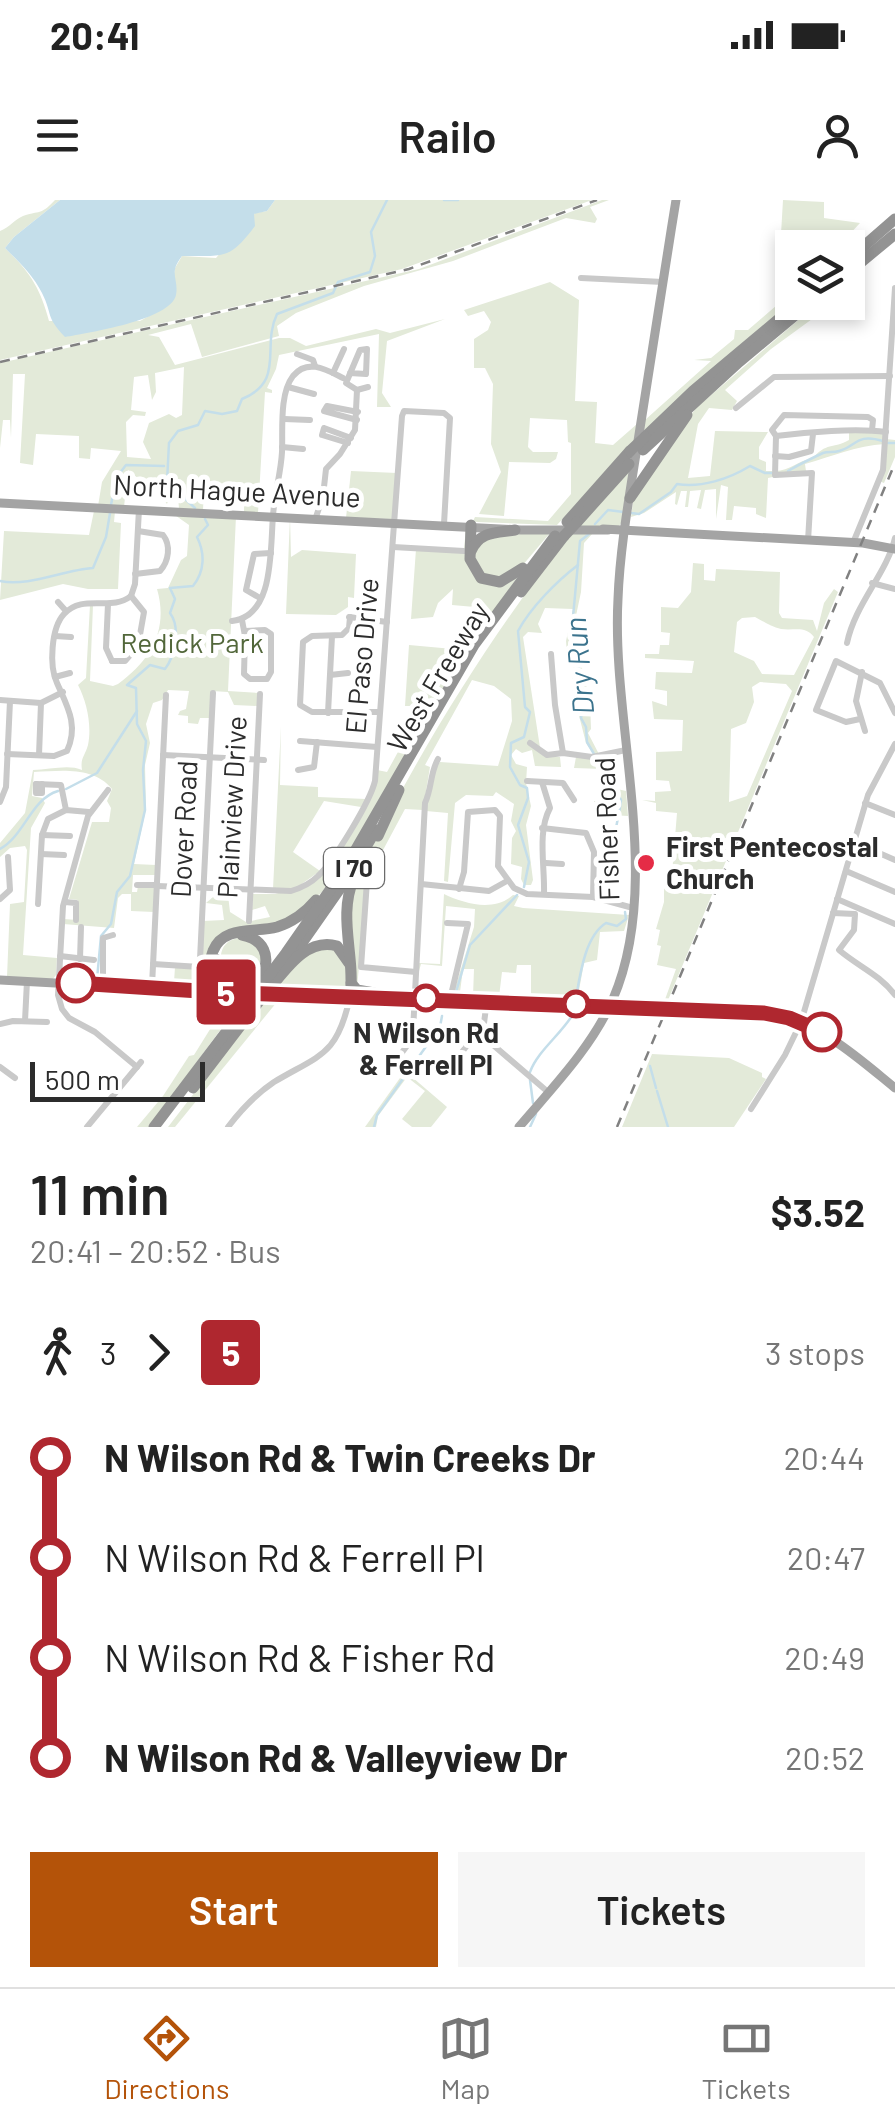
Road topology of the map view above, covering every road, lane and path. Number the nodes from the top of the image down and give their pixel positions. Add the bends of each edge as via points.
1 (676, 200) edge
2 (895, 222) edge
3 (895, 234) edge
4 (865, 248) edge
5 (865, 259) edge
6 (581, 278) dead end
7 (663, 282) junction
8 (895, 288) edge
9 (778, 320) edge
10 (790, 320) edge
11 (344, 350) dead end
12 (297, 354) dead end
13 (315, 366) junction
14 (333, 373) junction
15 (727, 373) junction
16 (890, 376) junction
17 (288, 387) junction
18 (368, 387) dead end
19 (357, 390) junction
20 (314, 394) dead end
21 (736, 408) dead end
22 (818, 415) junction
23 (284, 418) junction
24 (310, 420) dead end
25 (872, 430) junction
26 (886, 432) junction
27 (815, 433) junction
28 (776, 436) junction
29 (282, 447) junction
30 (303, 448) dead end
31 (636, 454) junction
32 (775, 456) junction
33 (648, 469) junction
34 (0, 503) edge
35 (628, 508) junction
36 (139, 509) junction
37 (273, 515) junction
38 (316, 518) junction
39 (396, 522) junction
40 (444, 524) junction
41 (471, 525) junction
42 (515, 530) junction
43 (608, 530) junction
44 (138, 531) junction
45 (625, 531) junction
46 (649, 532) junction
47 (556, 539) junction
48 (808, 541) junction
49 (853, 543) junction
50 (894, 545) edge
51 (393, 547) junction
52 (271, 553) junction
53 (467, 553) junction
54 (136, 574) junction
55 (872, 583) junction
56 (895, 589) edge
57 (131, 596) junction
58 (260, 598) junction
59 (58, 602) dead end
60 (108, 604) junction
61 (66, 611) junction
62 (242, 620) junction
63 (232, 621) dead end
64 (388, 622) junction
65 (244, 631) junction
66 (55, 636) junction
67 (332, 636) junction
68 (71, 637) dead end
69 (847, 643) dead end
70 (551, 654) dead end
71 (112, 661) junction
72 (107, 670) dead end
73 (862, 672) junction
74 (70, 673) dead end
75 (348, 673) dead end
76 (330, 675) junction
77 (55, 677) junction
78 (62, 692) junction
79 (213, 693) dead end
80 (260, 694) dead end
81 (166, 695) dead end
82 (0, 700) edge
83 (10, 701) junction
84 (41, 702) junction
85 (380, 712) junction
86 (328, 713) junction
87 (895, 713) edge
88 (860, 720) junction
89 (865, 731) dead end
90 (300, 742) dead end
91 (317, 742) junction
92 (530, 743) dead end
93 (895, 744) edge
94 (378, 746) junction
95 (626, 750) junction
96 (563, 752) junction
97 (7, 754) junction
98 (38, 755) junction
99 (163, 755) junction
100 (210, 758) junction
101 (260, 760) junction
102 (438, 760) dead end
103 (298, 770) dead end
104 (527, 781) dead end
105 (542, 782) junction
106 (42, 784) dead end
107 (108, 790) dead end
108 (399, 790) junction
109 (574, 800) dead end
110 (0, 802) edge
111 (865, 803) junction
112 (66, 810) junction
113 (89, 812) junction
114 (895, 816) edge
115 (542, 828) junction
116 (42, 835) junction
117 (70, 836) dead end
118 (854, 842) junction
119 (41, 854) junction
120 (64, 856) dead end
121 (8, 857) dead end
122 (895, 860) edge
123 (546, 863) junction
124 (562, 864) dead end
125 (346, 867) junction
126 (845, 870) junction
127 (507, 881) junction
128 (367, 882) dead end
129 (421, 884) junction
130 (136, 885) dead end
131 (157, 886) junction
132 (204, 888) junction
133 (459, 889) junction
134 (250, 890) junction
135 (895, 892) edge
136 (544, 894) junction
137 (593, 897) junction
138 (0, 899) edge
139 (837, 899) junction
140 (38, 904) dead end
141 (64, 905) junction
142 (633, 908) junction
143 (833, 913) junction
144 (249, 922) dead end
145 (447, 923) dead end
146 (895, 924) edge
147 (113, 935) dead end
148 (60, 956) junction
149 (80, 960) junction
150 (94, 960) dead end
151 (216, 960) junction
152 (153, 964) junction
153 (200, 966) junction
154 (416, 972) junction
155 (0, 980) edge
156 (27, 981) junction
157 (59, 982) junction
158 (103, 984) junction
159 (152, 986) junction
160 (209, 988) junction
161 (241, 990) junction
162 (350, 991) junction
163 (379, 995) joint
164 (895, 995) edge
165 (414, 997) junction
166 (450, 999) junction
167 (487, 1000) junction
168 (258, 1002) junction
169 (610, 1006) junction
170 (238, 1015) junction
171 (25, 1021) junction
172 (47, 1022) dead end
173 (801, 1022) junction
174 (0, 1024) edge
175 (478, 1032) junction
176 (459, 1056) dead end
177 (392, 1066) dead end
178 (0, 1067) edge
179 (14, 1078) dead end
180 (895, 1088) edge
181 (548, 1092) junction
182 (751, 1109) dead end
183 (233, 1125) edge
184 (87, 1127) edge
185 (154, 1127) edge
186 (164, 1127) edge
187 (519, 1127) edge

1 - 7 main road, Fisher Road
2 - 4 highway
3 - 5 highway
6 - 7 street
7 - 31 main road, Fisher Road
8 - 16 street
9 - 31 highway, West Freeway / I 70 via 693,391
10 - 15 highway, West Freeway / I 70
11 - 14 street
12 - 13 street
13 - 14 street
13 - 17 street via 298,372
14 - 19 street
15 - 31 highway, West Freeway / I 70
15 - 33 highway
16 - 21 street via 774,376
16 - 26 street
17 - 20 street
17 - 23 street
18 - 19 street
19 - 38 street via 350,440 325,472
22 - 25 street via 868,417
22 - 27 street
22 - 28 street via 784,414 772,430
23 - 24 street
23 - 29 street
25 - 26 street
25 - 27 street
26 - 49 street via 883,470
27 - 28 street
27 - 32 street via 811,451
28 - 32 street
29 - 30 street
29 - 37 street
31 - 33 highway via 639,473
31 - 35 main road, Fisher Road
31 - 47 highway, West Freeway / I 70, bridge
32 - 48 street via 774,472 812,473
33 - 35 highway
34 - 36 main road, North Hague Avenue
35 - 45 main road, Fisher Road
35 - 46 main road via 634,526
36 - 37 main road, North Hague Avenue
36 - 44 street
37 - 38 main road, North Hague Avenue
37 - 52 street
38 - 39 main road, North Hague Avenue
39 - 40 main road, North Hague Avenue
39 - 40 street, El Paso Drive via 403,412 448,415
39 - 51 street, El Paso Drive
40 - 41 main road, North Hague Avenue
41 - 42 main road, North Hague Avenue
41 - 43 main road, North Hague Avenue
41 - 53 highway
42 - 43 main road, North Hague Avenue
42 - 53 highway via 483,536
43 - 45 main road, North Hague Avenue
44 - 54 street
44 - 54 street via 163,534 168,542 163,567
45 - 46 main road, North Hague Avenue
45 - 95 main road, Fisher Road via 617,630
46 - 48 main road, North Hague Avenue
47 - 53 highway via 497,583 477,575
47 - 108 highway, West Freeway / I 70 via 476,656
47 - 125 highway, West Freeway / I 70 via 452,680
48 - 49 main road, North Hague Avenue
49 - 50 main road, North Hague Avenue
50 - 55 street
51 - 53 street
51 - 64 street, El Paso Drive
52 - 58 street
52 - 58 street via 255,553 247,590
54 - 57 street
55 - 56 street
55 - 69 street
57 - 60 street
57 - 71 street via 144,612 138,643 125,661
58 - 62 street
59 - 61 street
60 - 61 street
60 - 71 street via 106,648
61 - 66 street
62 - 63 street
62 - 65 street
64 - 67 street via 349,617 345,634
64 - 85 street, El Paso Drive
65 - 65 street via 271,634 268,678 245,676
66 - 68 street
66 - 77 street
67 - 76 street
67 - 86 street via 306,639 299,698 309,712
70 - 96 street
71 - 72 street
73 - 87 street via 880,683
73 - 88 street via 856,695
73 - 88 street via 836,661 816,710 846,722
74 - 77 street
75 - 76 street
76 - 86 street
77 - 78 street
78 - 84 street
78 - 98 street via 72,717 69,747 59,756
79 - 100 street, Dover Road
80 - 101 street, Plainview Drive
81 - 99 street
82 - 83 street
83 - 84 street
83 - 97 street
84 - 98 street
85 - 86 street
85 - 94 street, El Paso Drive
88 - 89 street
90 - 91 street
91 - 94 street
91 - 103 street via 314,767
92 - 96 street via 542,754
93 - 111 street
94 - 134 street, El Paso Drive via 371,794 321,874 293,890
95 - 96 street via 597,756
95 - 142 main road, Fisher Road
97 - 98 street
97 - 110 street
99 - 100 street
99 - 131 street
100 - 101 street
100 - 132 street, Dover Road
101 - 134 street, Plainview Drive
102 - 129 street via 425,803
104 - 105 street
105 - 109 street via 563,783
105 - 115 street via 550,808
106 - 112 street via 62,786
107 - 113 street
108 - 162 highway via 348,892
108 - 168 highway, West Freeway / I 70 via 348,876
111 - 114 street
111 - 118 street
112 - 113 street
112 - 116 street via 51,816
113 - 141 street
115 - 123 street
115 - 137 street via 586,833 594,859
116 - 117 street
116 - 119 street
118 - 122 street
118 - 126 street
119 - 120 street
119 - 140 street
121 - 138 street via 10,890
123 - 124 street
123 - 136 street
125 - 160 highway via 290,922 223,938 212,954
125 - 170 highway, West Freeway / I 70
126 - 135 street
126 - 139 street
127 - 133 street via 492,891
127 - 133 street via 498,866 498,812 473,810
127 - 136 street via 520,892
128 - 154 street via 361,967
129 - 133 street
129 - 154 street
130 - 131 street, El Paso Drive
131 - 132 street, El Paso Drive
131 - 152 street
132 - 134 street, El Paso Drive
132 - 153 street, Dover Road
134 - 144 street, Plainview Drive
136 - 137 street
137 - 142 street
139 - 143 street
139 - 146 street
141 - 148 street
141 - 149 street via 76,903
142 - 169 main road, Fisher Road
143 - 164 street via 855,914 854,930 839,950
143 - 173 street
145 - 166 street via 468,924
147 - 158 street via 103,938
148 - 149 street
148 - 157 street
149 - 150 street
151 - 160 highway
151 - 161 highway via 223,977
151 - 170 highway via 221,945 236,935 254,938 266,952 264,970
152 - 153 street
152 - 159 street
153 - 160 street, Dover Road
154 - 165 street
155 - 156 main road
156 - 157 main road
156 - 171 street
157 - 158 main road
157 - 184 street via 65,1014 139,1064
158 - 159 main road
159 - 160 main road
160 - 161 main road
161 - 162 main road, bridge
162 - 163 highway
162 - 168 highway via 348,958 323,943 305,951
162 - 183 street via 340,1032 324,1054 265,1088
163 - 165 main road
165 - 166 main road
165 - 177 street via 412,1037
166 - 167 main road
167 - 169 main road
167 - 175 street
168 - 186 highway, West Freeway / I 70
169 - 173 main road via 764,1013
169 - 181 main road, Fisher Road
170 - 185 highway, West Freeway / I 70
171 - 172 street
171 - 174 street
173 - 180 main road
173 - 182 street
175 - 176 street
175 - 181 street
178 - 179 street
181 - 187 main road, Fisher Road

